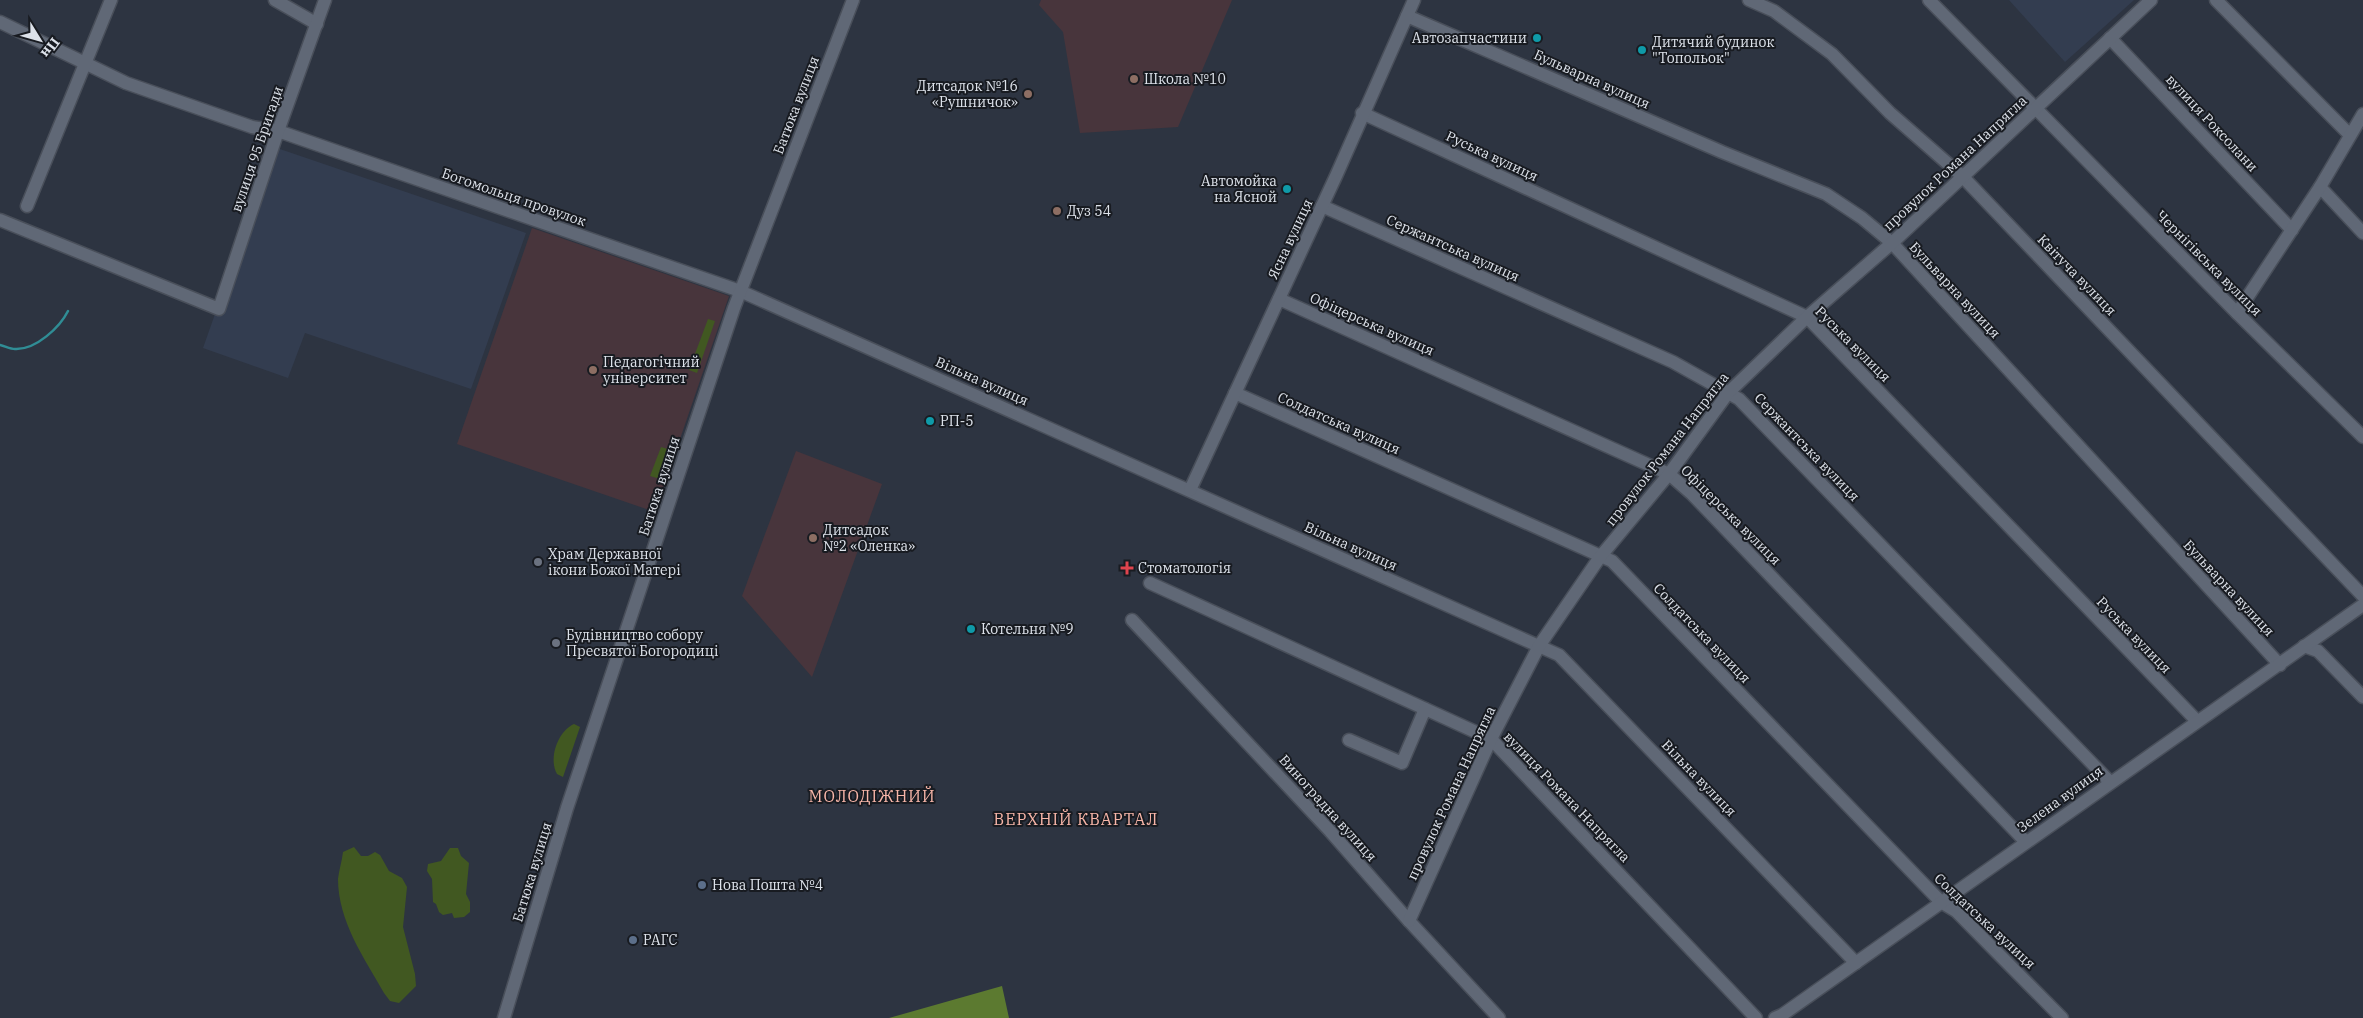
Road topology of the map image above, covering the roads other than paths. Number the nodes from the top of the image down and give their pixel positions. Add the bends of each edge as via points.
1 (111, 0) edge
2 (275, 0) edge
3 (326, 0) edge
4 (853, 0) edge
5 (1414, 0) edge
6 (1749, 0) edge
7 (1929, 0) edge
8 (2151, 0) edge
9 (2216, 0) edge
10 (1776, 6) edge
11 (1407, 16) junction
12 (0, 22) edge
13 (317, 24) junction
14 (2110, 38) junction
15 (85, 64) junction
16 (2035, 109) junction
17 (1362, 113) junction
18 (2363, 114) edge
19 (278, 131) junction
20 (2350, 135) junction
21 (1962, 176) junction
22 (2320, 187) junction
23 (27, 206) dead end
24 (1322, 206) junction
25 (0, 220) edge
26 (2292, 230) junction
27 (2363, 233) edge
28 (1892, 243) junction
29 (740, 291) junction
30 (1279, 298) junction
31 (2237, 313) junction
32 (1807, 317) junction
33 (1728, 392) junction
34 (1235, 393) junction
35 (2363, 437) edge
36 (1669, 474) junction
37 (1190, 490) junction
38 (1600, 557) junction
39 (1150, 582) dead end
40 (2363, 596) edge
41 (2363, 604) edge
42 (1132, 620) dead end
43 (1539, 646) junction
44 (2304, 646) junction
45 (2280, 665) junction
46 (2363, 697) edge
47 (1425, 709) junction
48 (2197, 721) junction
49 (1491, 739) junction
50 (1349, 740) dead end
51 (2110, 782) junction
52 (2026, 842) junction
53 (1941, 902) junction
54 (1409, 921) junction
55 (1856, 963) junction
56 (505, 1018) edge
57 (1499, 1018) edge
58 (1756, 1018) edge
59 (1775, 1018) edge
60 (2062, 1018) edge

1 - 15 street
2 - 13 street
3 - 13 street, вулиця 95 Бригади
4 - 29 street, Батюка вулиця
5 - 11 street, Ясна вулиця
6 - 10 street, Квітуча вулиця
7 - 16 street, Чернігівська вулиця
8 - 14 street, провулок Романа Напрягла
9 - 20 street
10 - 21 street, Квітуча вулиця
11 - 17 street, Ясна вулиця
11 - 28 street, Бульварна вулиця via 1826,194
12 - 15 street, Богомольця провулок
13 - 19 street, вулиця 95 Бригади
14 - 16 street, провулок Романа Напрягла
14 - 26 street, вулиця Роксолани
15 - 19 street, Богомольця провулок via 126,83 252,127
15 - 23 street
16 - 21 street, провулок Романа Напрягла
16 - 31 street, Чернігівська вулиця
17 - 24 street, Ясна вулиця
17 - 32 street, Руська вулиця
18 - 20 street
19 - 25 street, вулиця 95 Бригади via 219,309
19 - 29 street, Богомольця провулок
20 - 22 street
21 - 28 street, провулок Романа Напрягла
21 - 40 street, Квітуча вулиця
22 - 26 street
22 - 27 street
24 - 30 street, Ясна вулиця
24 - 33 street, Сержантська вулиця via 1673,362
26 - 31 street
28 - 32 street, провулок Романа Напрягла
28 - 45 street, Бульварна вулиця
29 - 37 street, Вільна вулиця
29 - 56 street, Батюка вулиця via 567,808
30 - 34 street, Ясна вулиця
30 - 36 street, Офіцерська вулиця
31 - 35 street, Чернігівська вулиця
32 - 33 street, провулок Романа Напрягла
32 - 48 street, Руська вулиця
33 - 36 street, провулок Романа Напрягла
33 - 51 street, Сержантська вулиця via 1739,399
34 - 37 street, Ясна вулиця
34 - 38 street, Солдатська вулиця
36 - 38 street, провулок Романа Напрягла
36 - 52 street, Офіцерська вулиця via 1692,494
37 - 43 street, Вільна вулиця
38 - 43 street, провулок Романа Напрягла
38 - 53 street, Солдатська вулиця via 1612,561
39 - 47 street, вулиця Романа Напрягла
41 - 44 street, Зелена вулиця
42 - 54 street, Виноградна вулиця via 1330,830
43 - 49 street, провулок Романа Напрягла
43 - 55 street, Вільна вулиця via 1559,655
44 - 45 street, Зелена вулиця
44 - 46 street via 2318,651
45 - 48 street, Зелена вулиця
47 - 49 street, вулиця Романа Напрягла
47 - 50 street via 1402,763
48 - 51 street, Зелена вулиця
49 - 54 street, провулок Романа Напрягла
49 - 58 street, вулиця Романа Напрягла
51 - 52 street, Зелена вулиця
52 - 53 street, Зелена вулиця
53 - 55 street, Зелена вулиця
53 - 60 street, Солдатська вулиця via 1956,911
54 - 57 street, Виноградна вулиця
55 - 59 street, Зелена вулиця

